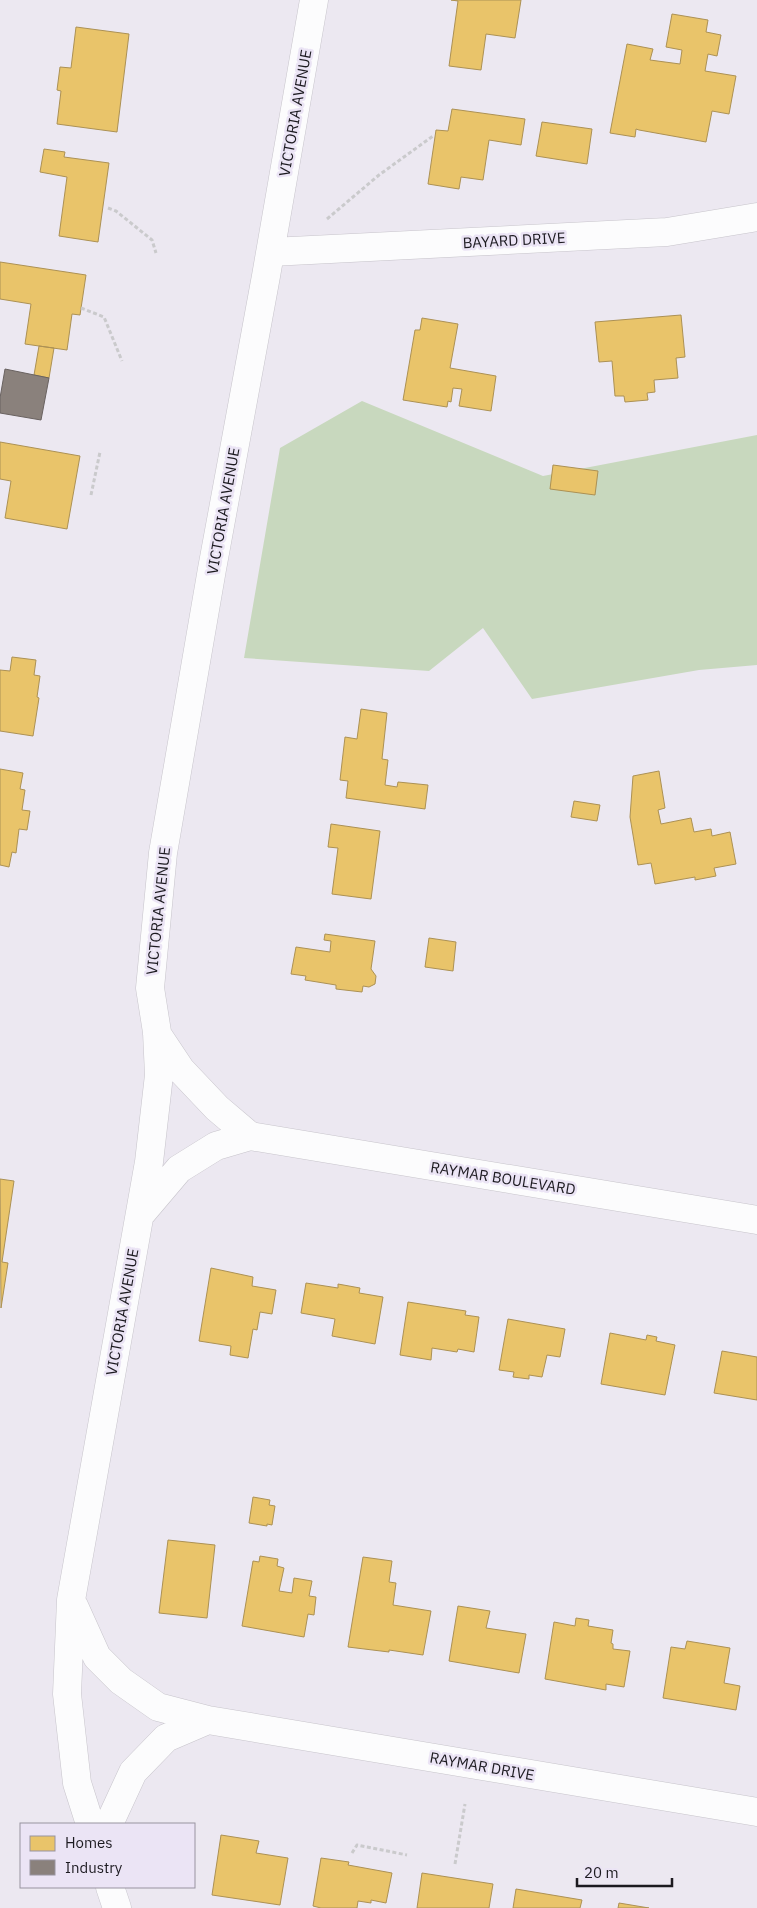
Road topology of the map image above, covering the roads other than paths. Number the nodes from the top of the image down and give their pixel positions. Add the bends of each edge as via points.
1 (314, 0) edge
2 (757, 217) edge
3 (271, 252) junction
4 (156, 1032) junction
5 (250, 1136) junction
6 (139, 1216) junction
7 (757, 1220) edge
8 (72, 1600) junction
9 (208, 1720) junction
10 (757, 1812) edge
11 (90, 1823) edge
12 (109, 1823) edge
13 (110, 1888) edge
14 (117, 1908) edge

1 - 3 street, VICTORIA AVENUE
2 - 3 street, BAYARD DRIVE via 667,232
3 - 4 street, VICTORIA AVENUE via 163,853 150,988
4 - 5 street via 181,1070 217,1108
4 - 6 street, VICTORIA AVENUE via 159,1075
5 - 6 street, RAYMAR BOULEVARD via 216,1146 179,1169
5 - 7 street, RAYMAR BOULEVARD
6 - 8 street, VICTORIA AVENUE
8 - 9 street, RAYMAR DRIVE via 96,1657 121,1681 158,1706
8 - 11 street, VICTORIA AVENUE via 67,1694 77,1783
9 - 10 street, RAYMAR DRIVE
9 - 12 street via 166,1738 133,1772
13 - 14 street

